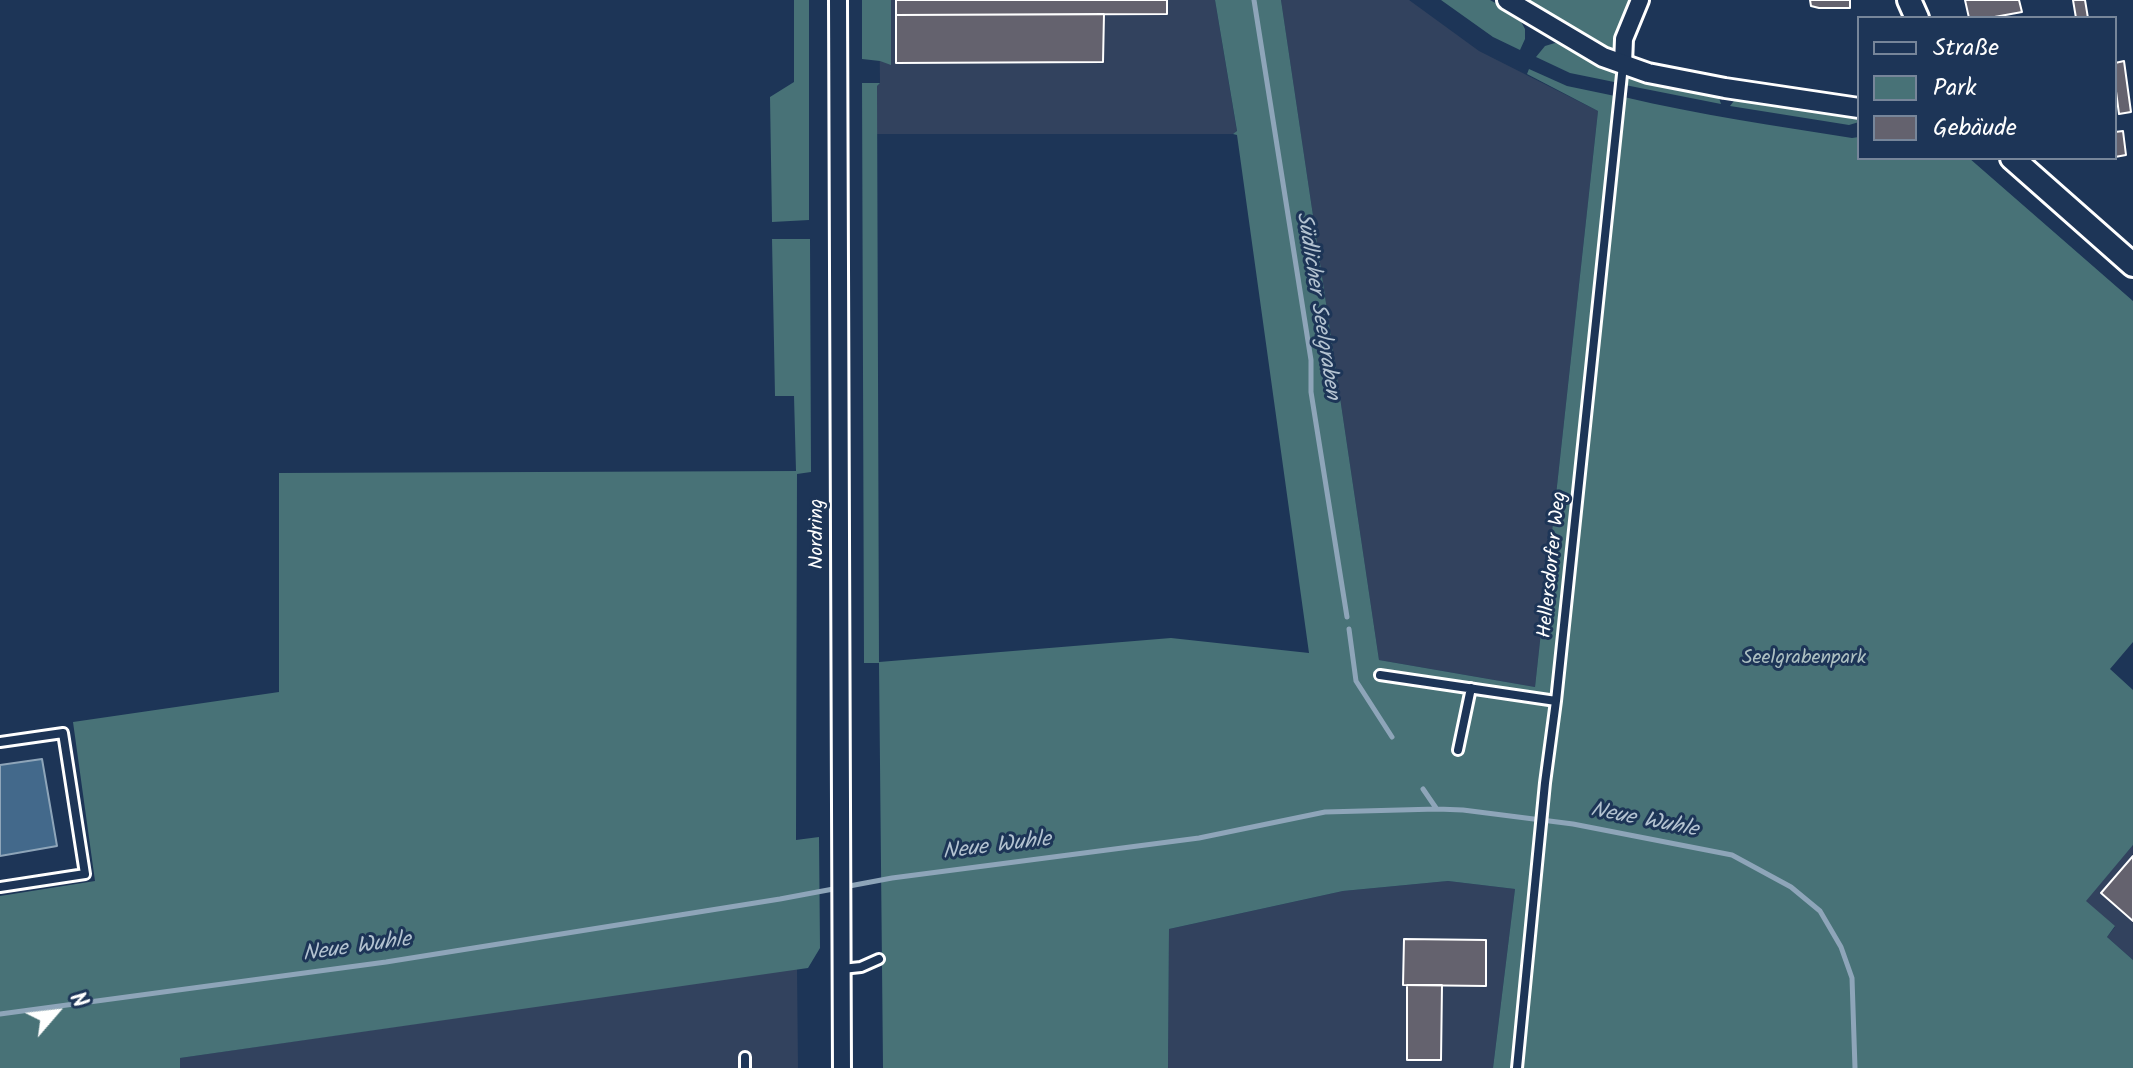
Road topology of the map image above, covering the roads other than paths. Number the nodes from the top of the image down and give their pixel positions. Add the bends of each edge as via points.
1 (838, 0) edge
2 (1507, 0) edge
3 (1640, 0) edge
4 (1623, 64) junction
5 (1857, 108) edge
6 (2014, 160) edge
7 (2133, 265) edge
8 (1380, 675) dead end
9 (1471, 688) junction
10 (1556, 701) junction
11 (0, 742) edge
12 (1458, 750) dead end
13 (0, 887) edge
14 (879, 959) dead end
15 (842, 969) junction
16 (745, 1057) dead end
17 (745, 1068) edge
18 (842, 1068) edge
19 (1517, 1068) edge

1 - 15 street, Nordring
2 - 4 street
3 - 4 street via 1624,39
4 - 5 street via 1725,88
4 - 10 lane, Hellersdorfer Weg
6 - 7 main road
8 - 9 lane
9 - 10 lane
9 - 12 lane
10 - 19 lane, Hellersdorfer Weg
11 - 13 lane via 63,733 85,874
14 - 15 lane
15 - 18 street, Nordring
16 - 17 lane

